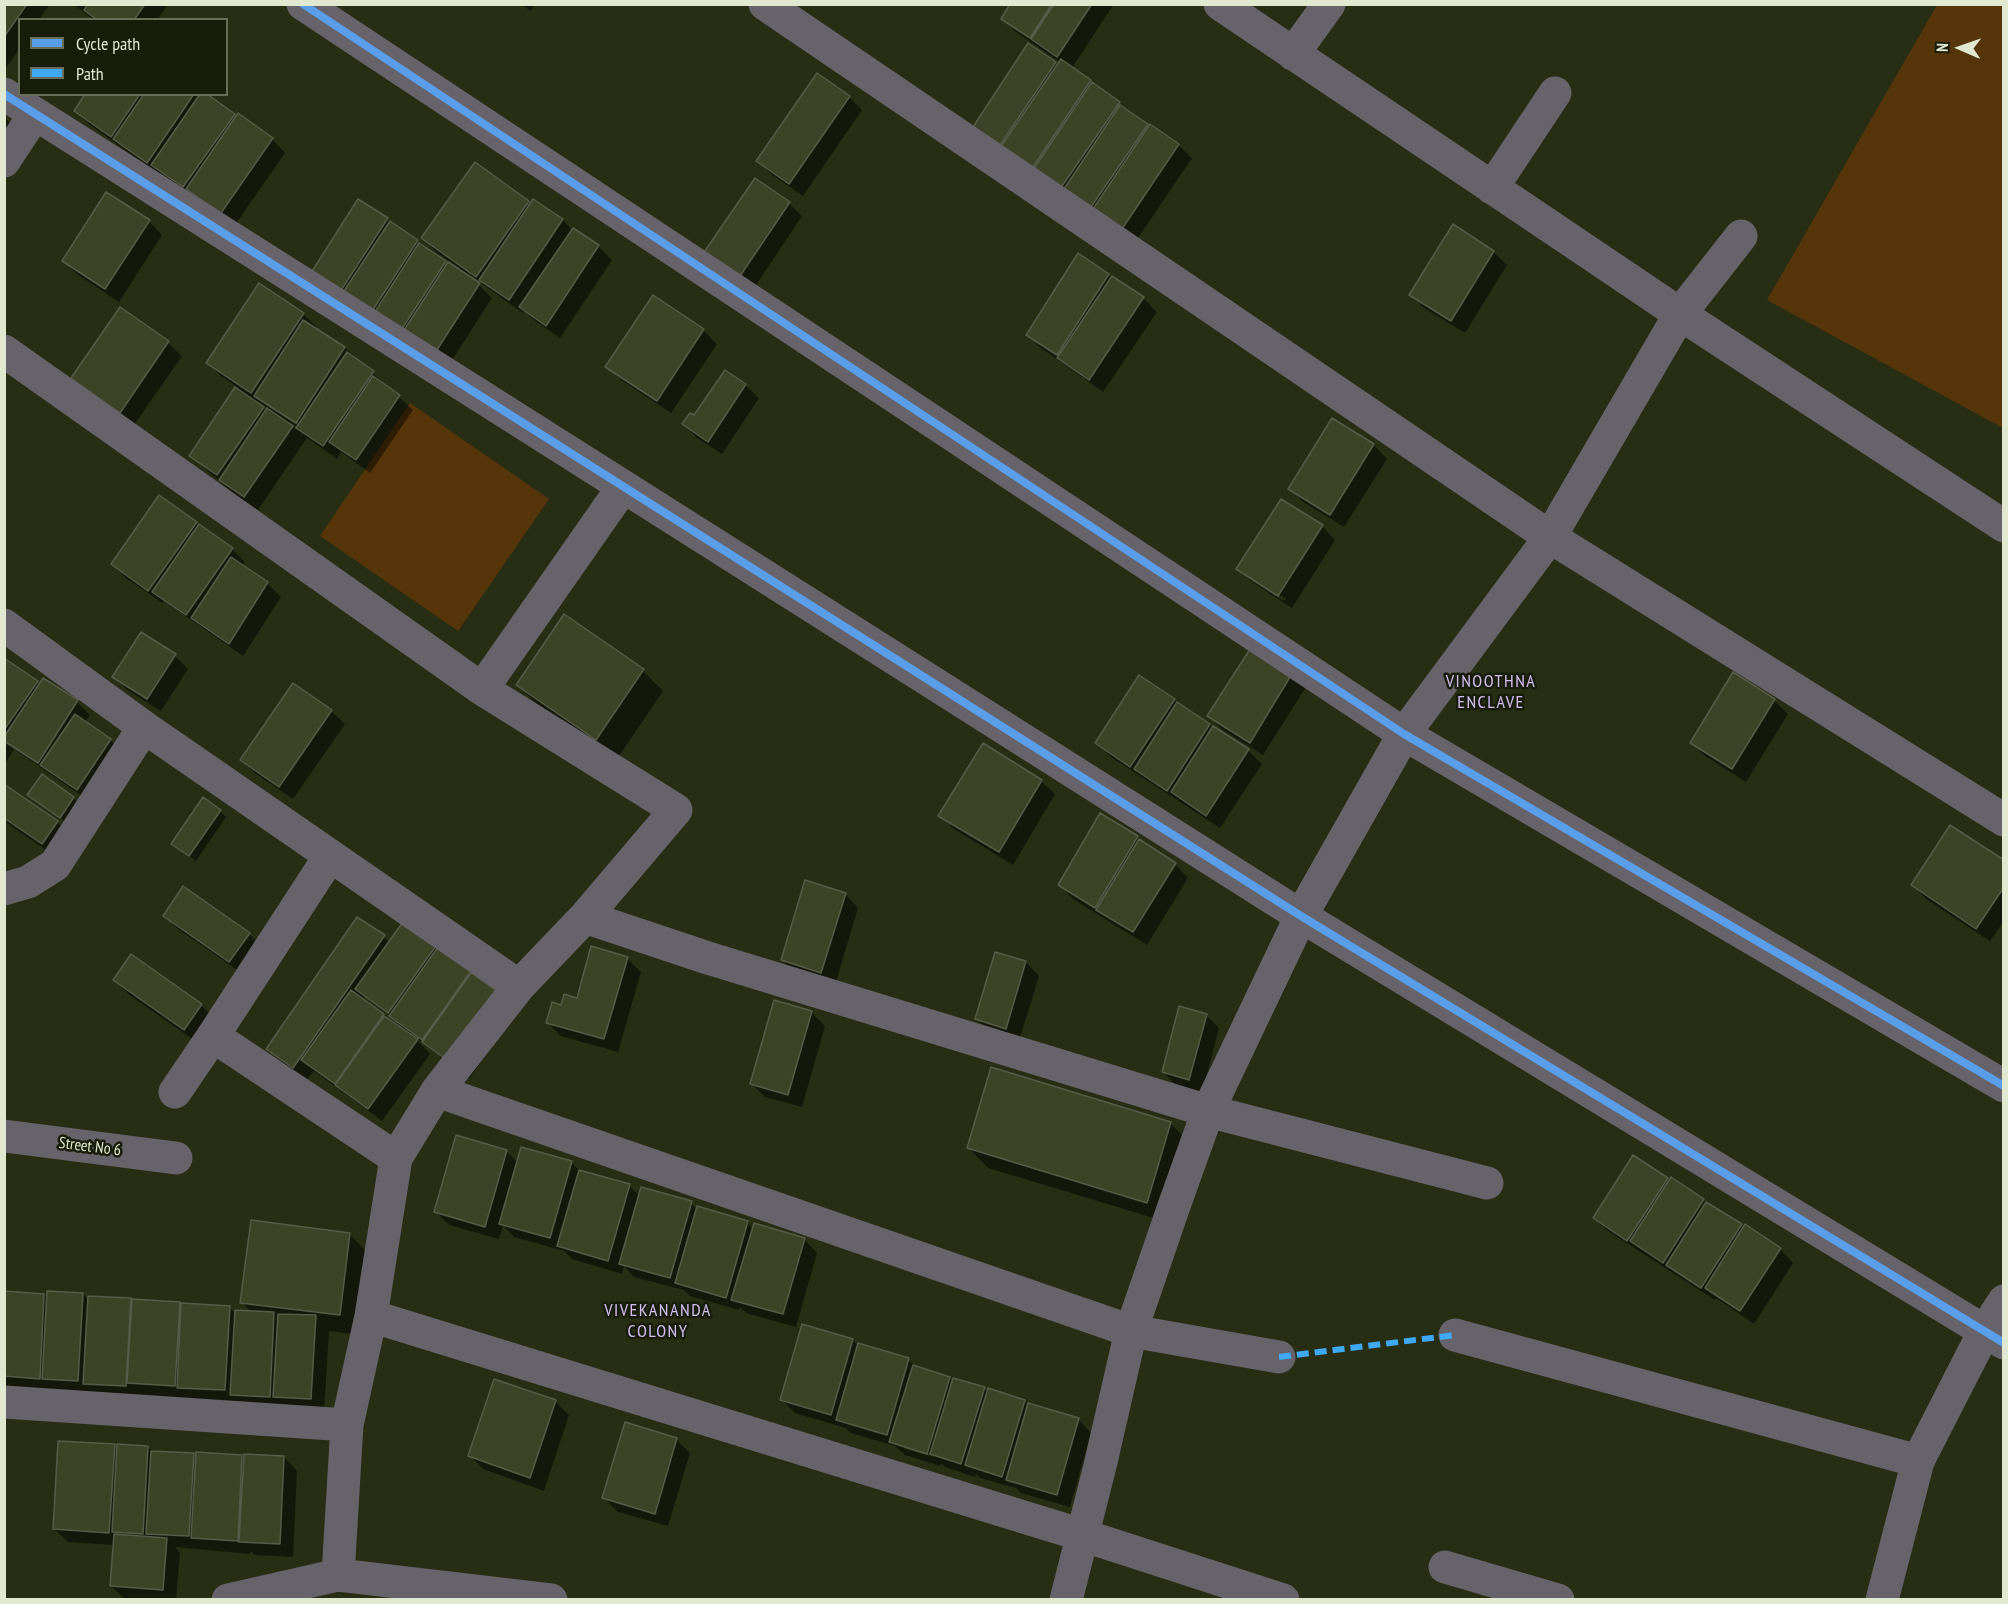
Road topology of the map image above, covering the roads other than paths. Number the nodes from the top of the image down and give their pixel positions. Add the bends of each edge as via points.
1 (303, 4) edge
2 (765, 4) edge
3 (1220, 4) edge
4 (1329, 4) edge
5 (1293, 54) junction
6 (1555, 93) dead end
7 (4, 94) edge
8 (34, 114) junction
9 (4, 161) edge
10 (1492, 188) junction
11 (1741, 236) dead end
12 (1680, 314) junction
13 (4, 351) edge
14 (623, 487) junction
15 (2004, 526) edge
16 (1550, 537) junction
17 (4, 625) edge
18 (482, 688) junction
19 (144, 727) junction
20 (1404, 734) junction
21 (2004, 820) edge
22 (330, 856) junction
23 (4, 889) edge
24 (1301, 916) junction
25 (585, 917) junction
26 (519, 986) junction
27 (213, 1036) junction
28 (2004, 1086) edge
29 (437, 1091) junction
30 (175, 1092) dead end
31 (1208, 1111) junction
32 (4, 1136) edge
33 (176, 1158) dead end
34 (396, 1158) junction
35 (1487, 1183) dead end
36 (2004, 1301) edge
37 (371, 1316) junction
38 (1131, 1331) junction
39 (1455, 1335) dead end
40 (1994, 1338) edge
41 (1279, 1356) dead end
42 (4, 1402) edge
43 (347, 1425) junction
44 (1918, 1461) junction
45 (1082, 1535) junction
46 (1445, 1568) dead end
47 (338, 1575) junction
48 (228, 1599) edge
49 (551, 1599) edge
50 (1066, 1599) edge
51 (1283, 1599) edge
52 (1558, 1599) edge
53 (1882, 1599) edge

1 - 20 street
2 - 16 street
3 - 5 street
4 - 5 street
5 - 10 street
6 - 10 street
7 - 8 street
8 - 9 street
8 - 14 street
10 - 12 street
11 - 12 street
12 - 15 street
12 - 16 street
13 - 18 street
14 - 18 street
14 - 24 street
16 - 20 street
16 - 21 street
17 - 19 street
18 - 25 street via 676,810
19 - 22 street
19 - 23 street via 55,865 28,882
20 - 24 street
20 - 28 street
22 - 26 street
22 - 27 street
24 - 31 street
24 - 40 street
25 - 26 street
25 - 31 street
26 - 29 street
27 - 30 street
27 - 34 street
29 - 34 street
29 - 38 street
31 - 35 street
31 - 38 street
32 - 33 street, Street No 6
34 - 37 street
36 - 40 street
37 - 43 street
37 - 45 street
38 - 41 street
38 - 45 street
39 - 44 street
40 - 44 street
42 - 43 street
43 - 47 street
44 - 53 street
45 - 50 street
45 - 51 street
46 - 52 street
47 - 48 street
47 - 49 street

